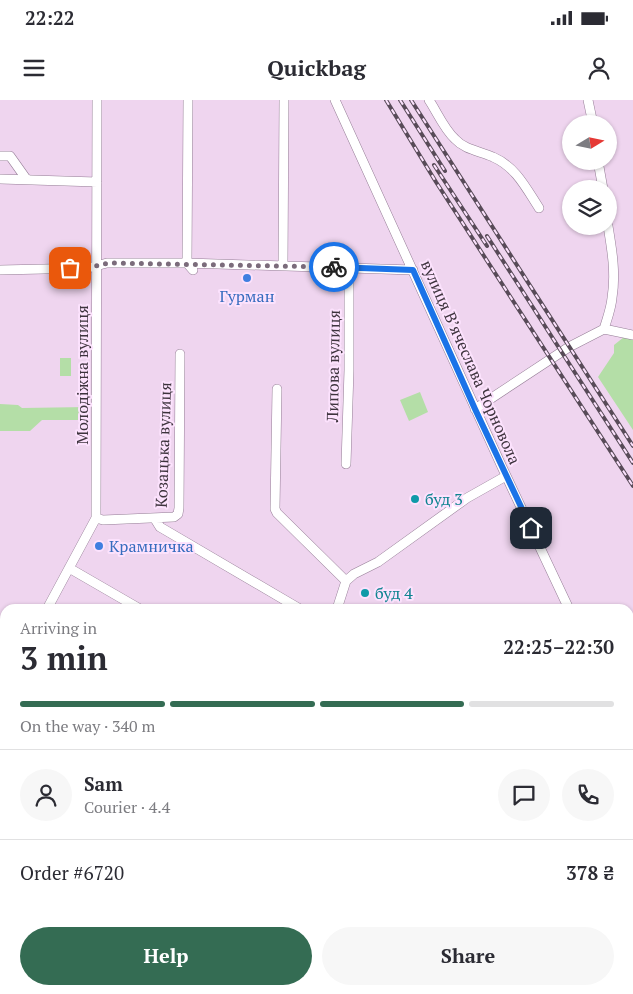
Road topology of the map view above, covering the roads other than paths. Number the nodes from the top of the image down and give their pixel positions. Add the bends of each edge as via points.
1 (97, 100) edge
2 (188, 100) edge
3 (284, 100) edge
4 (335, 100) edge
5 (429, 100) edge
6 (588, 100) edge
7 (591, 115) edge
8 (0, 156) edge
9 (0, 179) edge
10 (27, 180) junction
11 (97, 182) junction
12 (539, 208) dead end
13 (610, 235) edge
14 (98, 266) junction
15 (283, 266) junction
16 (190, 267) junction
17 (350, 268) junction
18 (0, 270) edge
19 (413, 270) junction
20 (604, 329) junction
21 (633, 335) edge
22 (180, 354) dead end
23 (277, 389) dead end
24 (475, 409) junction
25 (346, 464) dead end
26 (506, 476) junction
27 (96, 518) junction
28 (155, 519) junction
29 (69, 568) junction
30 (346, 582) junction
31 (50, 604) edge
32 (131, 604) edge
33 (291, 604) edge
34 (339, 604) edge
35 (567, 604) edge

1 - 11 street, Молодіжна вулиця
2 - 16 street
3 - 15 street
4 - 19 street, вулиця Вʼячеслава Чорновола
5 - 12 street via 454,138 466,148 506,164
6 - 7 street
8 - 10 street via 10,156
9 - 10 street
10 - 11 street
11 - 14 street, Молодіжна вулиця
13 - 20 street via 614,284
14 - 16 street via 108,263
14 - 18 street
14 - 27 street, Молодіжна вулиця
15 - 16 street
15 - 17 street
17 - 19 street
17 - 25 street, Липова вулиця
19 - 24 street, вулиця Вʼячеслава Чорновола
20 - 21 street
20 - 24 street via 576,343
22 - 28 street, Козацька вулиця via 179,508 174,518
23 - 30 street via 275,508
24 - 26 street, вулиця Вʼячеслава Чорновола
26 - 30 street via 467,498
26 - 35 street, вулиця Вʼячеслава Чорновола
27 - 28 street, Козацька вулиця
27 - 29 street, Молодіжна вулиця
28 - 33 street via 160,527
29 - 31 street, Молодіжна вулиця
29 - 32 street
30 - 34 street

